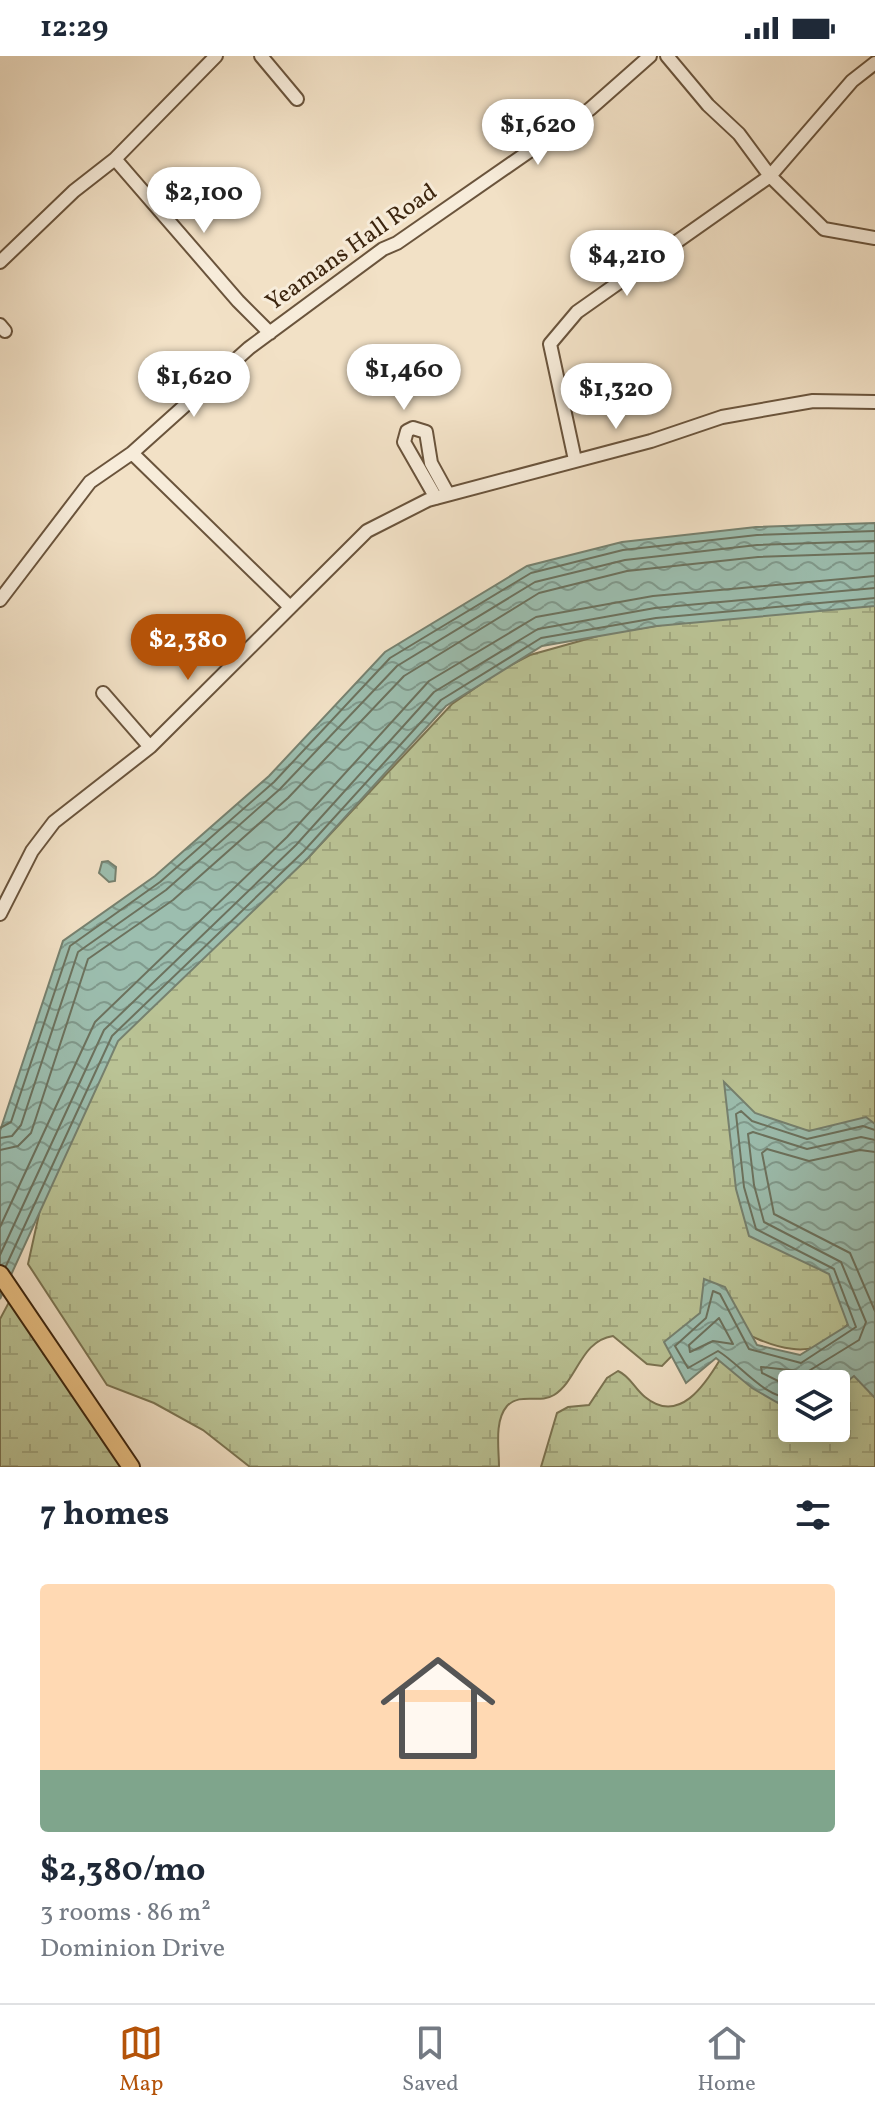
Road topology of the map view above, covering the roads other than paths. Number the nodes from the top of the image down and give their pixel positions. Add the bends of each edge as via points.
1 (216, 56) edge
2 (261, 56) edge
3 (650, 56) edge
4 (667, 56) edge
5 (875, 63) edge
6 (297, 99) dead end
7 (115, 159) junction
8 (770, 176) junction
9 (875, 238) edge
10 (0, 262) edge
11 (270, 333) junction
12 (875, 402) edge
13 (132, 453) junction
14 (575, 460) junction
15 (426, 465) dead end
16 (442, 496) junction
17 (0, 600) edge
18 (289, 606) junction
19 (103, 693) dead end
20 (150, 747) junction
21 (0, 914) edge
22 (0, 1274) edge
23 (131, 1467) edge

1 - 7 street
2 - 6 street
3 - 11 street, Yeamans Hall Road via 590,109 383,249
4 - 8 street
5 - 8 street via 852,81
7 - 10 street
7 - 11 street
8 - 9 street via 824,229
8 - 14 street via 577,312 550,344
11 - 13 street, Yeamans Hall Road
12 - 14 street via 813,401 722,417
13 - 17 street, Yeamans Hall Road via 90,482
13 - 18 street
14 - 16 street
15 - 16 street
16 - 18 street via 367,531
18 - 20 street
19 - 20 street
20 - 21 street via 54,822 32,851
22 - 23 main road

